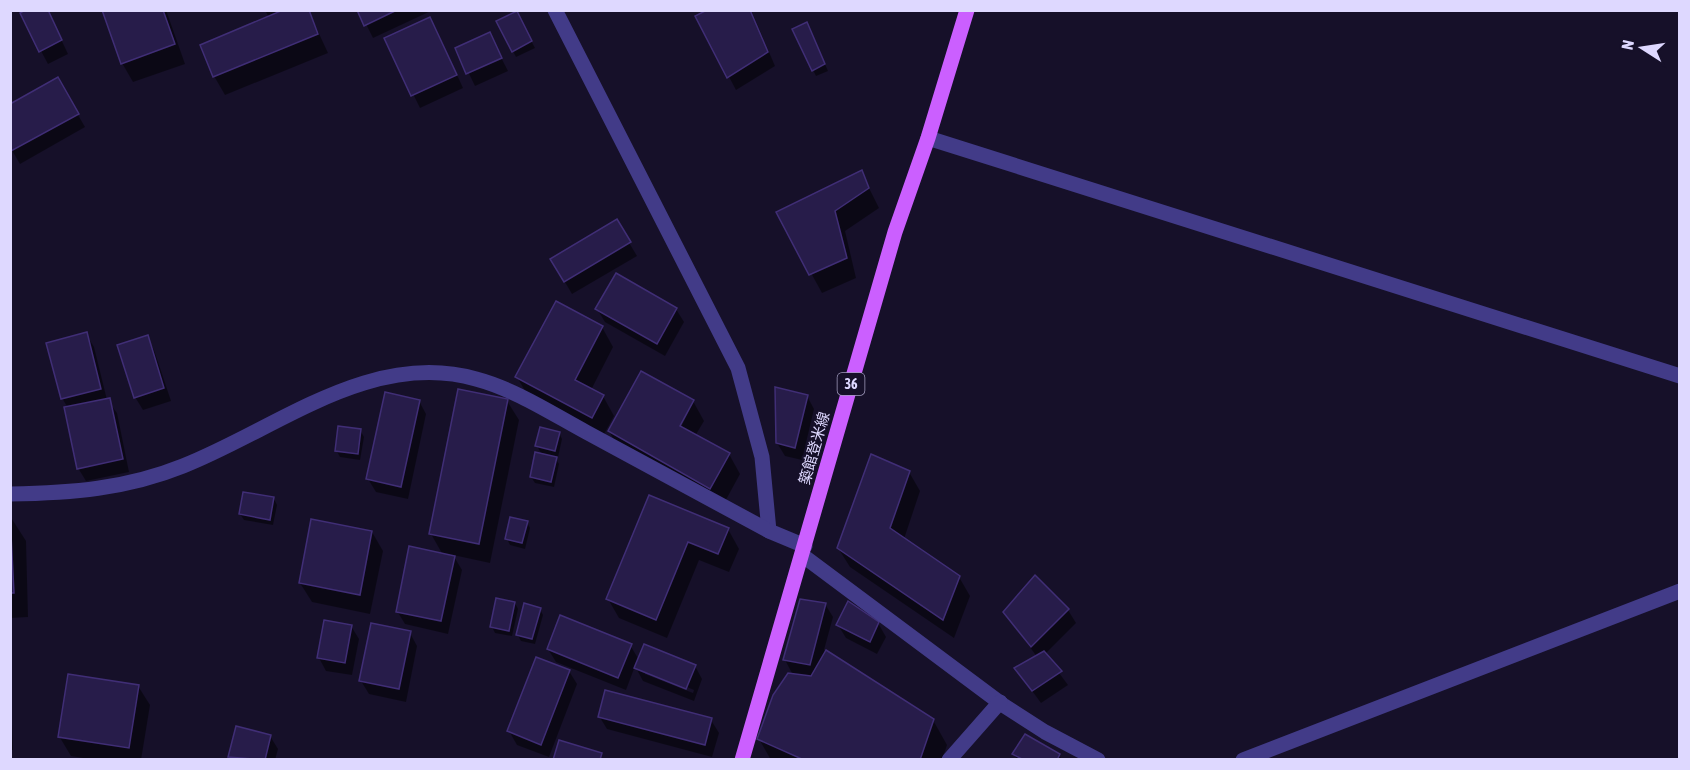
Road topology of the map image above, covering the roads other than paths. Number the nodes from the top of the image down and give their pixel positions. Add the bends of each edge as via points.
1 (555, 10) edge
2 (967, 10) edge
3 (928, 138) junction
4 (1680, 376) edge
5 (10, 494) edge
6 (769, 531) junction
7 (803, 550) junction
8 (1680, 591) edge
9 (1000, 702) junction
10 (1274, 754) edge
11 (742, 759) edge
12 (949, 759) edge
13 (1098, 759) edge
14 (1243, 759) edge

1 - 6 street via 738,368 762,457
2 - 3 main road, 築館登米線 / 36
3 - 4 street
3 - 7 main road, 築館登米線 / 36 via 895,232
5 - 6 street via 76,493 124,486 184,466 330,395 373,380 430,372 476,379 535,404
6 - 7 street
7 - 9 street
7 - 11 main road, 築館登米線 / 36
8 - 10 street
9 - 12 street
9 - 13 street via 1045,732
10 - 14 street

